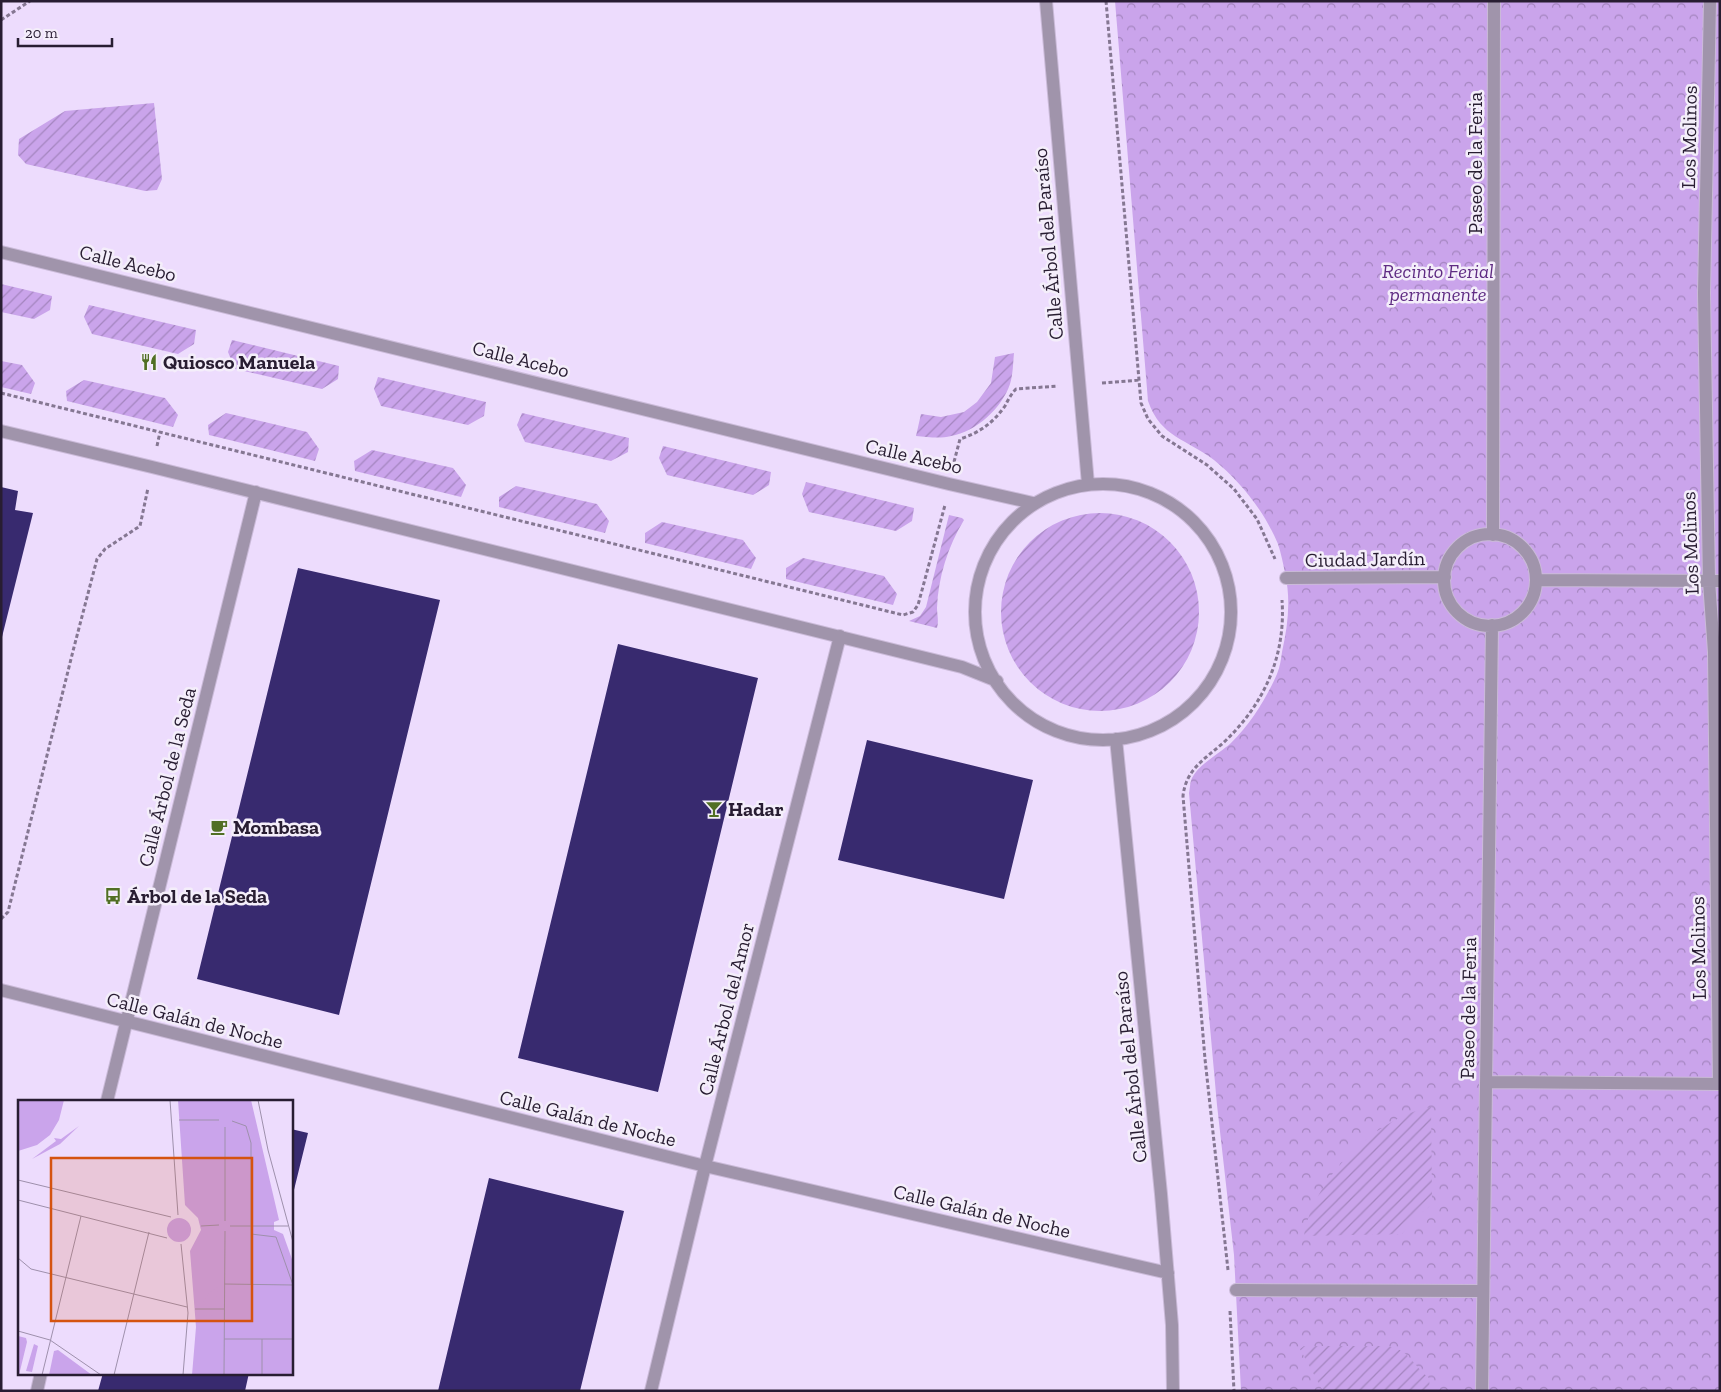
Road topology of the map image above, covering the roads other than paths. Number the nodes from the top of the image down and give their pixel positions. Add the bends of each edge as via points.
1 (1046, 1) edge
2 (1494, 1) edge
3 (1710, 1) edge
4 (1, 252) edge
5 (1, 431) edge
6 (1088, 484) junction
7 (256, 492) junction
8 (1032, 503) junction
9 (1493, 534) junction
10 (1445, 577) junction
11 (1286, 578) dead end
12 (1536, 580) junction
13 (1714, 581) edge
14 (1492, 626) junction
15 (840, 636) junction
16 (1717, 652) edge
17 (997, 681) junction
18 (1116, 739) junction
19 (1, 990) edge
20 (126, 1022) junction
21 (1486, 1082) junction
22 (1719, 1084) edge
23 (107, 1100) edge
24 (705, 1166) junction
25 (1168, 1272) junction
26 (1236, 1290) dead end
27 (1483, 1291) junction
28 (41, 1374) edge
29 (37, 1391) edge
30 (651, 1391) edge
31 (1173, 1391) edge
32 (1482, 1391) edge

1 - 6 street, Calle Árbol del Paraíso
2 - 9 street, Paseo de la Feria
3 - 13 street, Los Molinos via 1704,293
4 - 8 street, Calle Acebo
5 - 7 street
6 - 8 street via 1052,493
6 - 18 street via 1118,484 1138,489 1173,506 1202,531 1222,565 1232,603 1229,642 1218,669 1189,708 1156,730
7 - 15 street
7 - 20 street, Calle Árbol de la Seda
8 - 17 street via 1004,529 992,546 978,584 973,614 977,636 985,662
9 - 10 street via 1472,538 1458,548 1448,563
9 - 12 street via 1507,537 1522,546 1532,561
10 - 11 street, Ciudad Jardín
10 - 14 street via 1448,598 1458,613 1466,619
12 - 13 street
12 - 14 street via 1533,595 1524,610 1510,621
13 - 16 street, Los Molinos
14 - 21 street, Paseo de la Feria
15 - 17 street via 962,667
15 - 24 street, Calle Árbol del Amor
16 - 22 street, Los Molinos
17 - 18 street via 1016,704 1039,722 1065,734 1088,739
18 - 25 street, Calle Árbol del Paraíso
19 - 20 street, Calle Galán de Noche
20 - 23 street, Calle Árbol de la Seda
20 - 24 street, Calle Galán de Noche
21 - 22 street
21 - 27 street, Paseo de la Feria
24 - 25 street, Calle Galán de Noche
24 - 30 street, Calle Árbol del Amor
25 - 31 street, Calle Árbol del Paraíso
26 - 27 street
27 - 32 street, Paseo de la Feria
28 - 29 street

